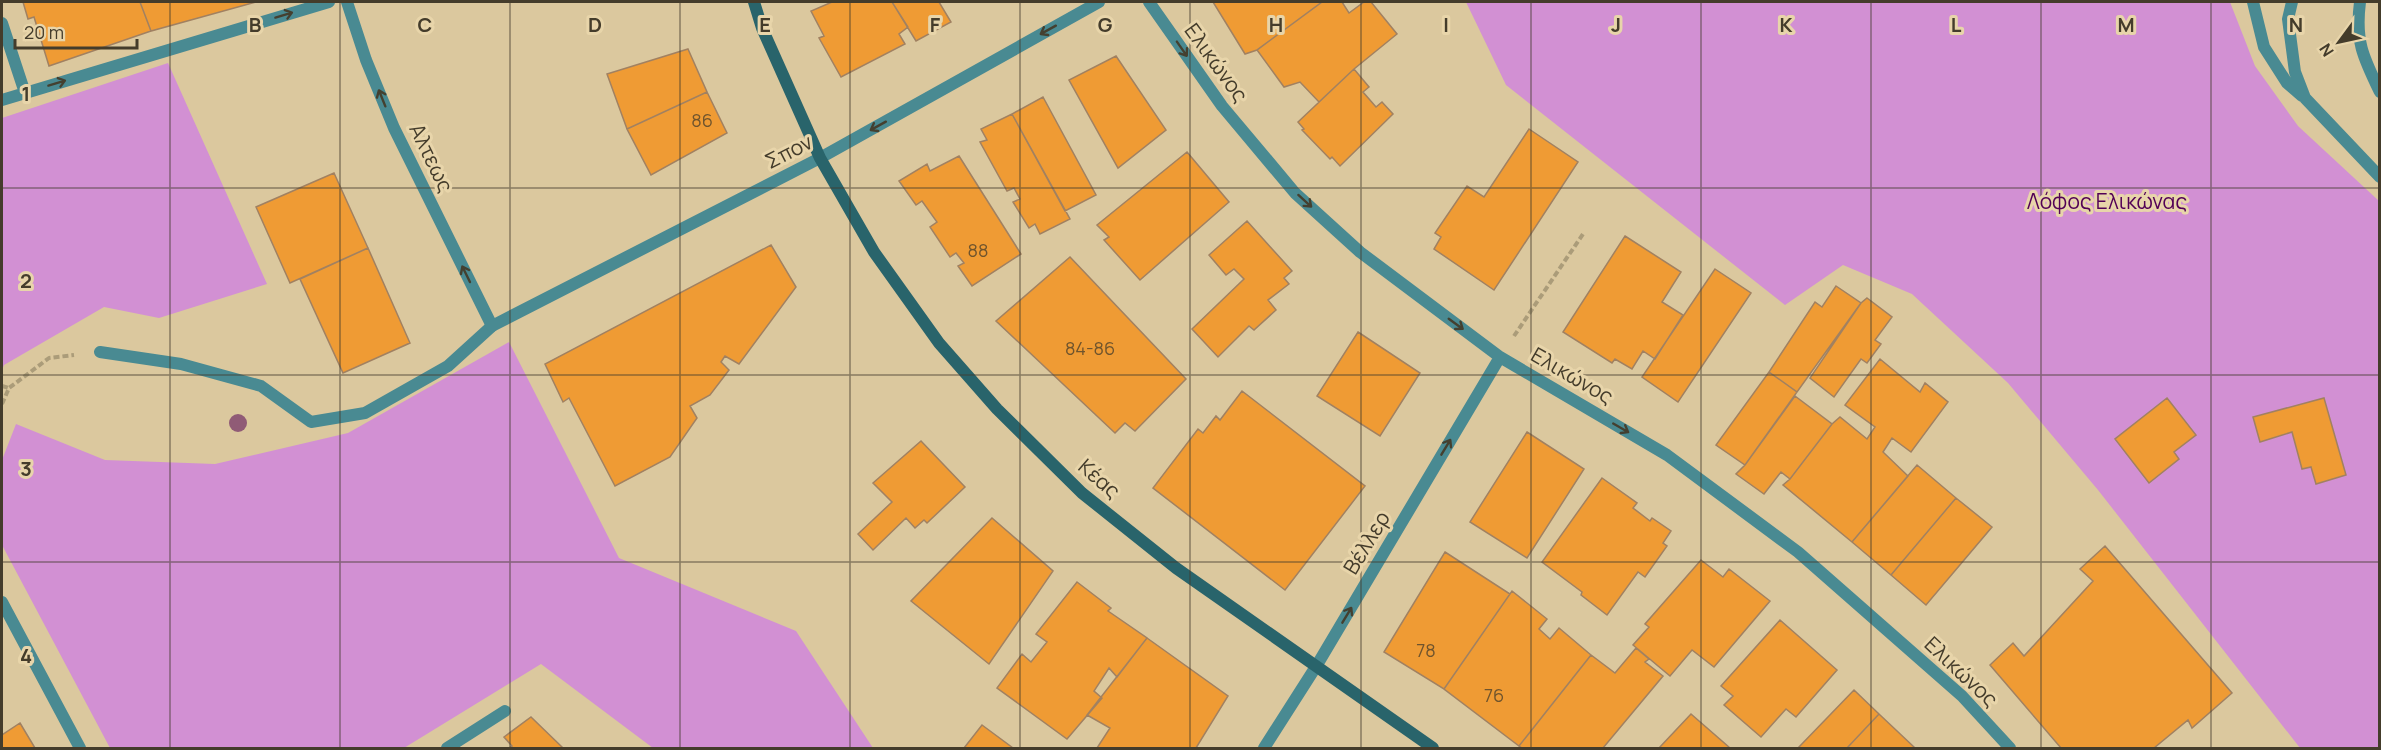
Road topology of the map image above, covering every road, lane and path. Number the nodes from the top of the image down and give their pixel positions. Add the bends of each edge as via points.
1 (329, 2) edge
2 (347, 2) edge
3 (754, 2) edge
4 (1099, 2) edge
5 (1149, 2) edge
6 (2253, 2) edge
7 (2292, 2) edge
8 (2360, 2) edge
9 (2, 23) edge
10 (2379, 92) edge
11 (25, 93) junction
12 (2305, 98) junction
13 (2, 100) edge
14 (820, 158) junction
15 (2379, 177) edge
16 (1583, 234) dead end
17 (492, 326) junction
18 (100, 352) joint
19 (1500, 357) junction
20 (2, 386) edge
21 (9, 388) junction
22 (2, 404) edge
23 (2, 602) edge
24 (1317, 665) junction
25 (506, 711) dead end
26 (80, 748) edge
27 (447, 748) edge
28 (1264, 748) edge
29 (1433, 748) edge
30 (2010, 748) edge

11 -> 1 street
17 -> 2 street, Αλτεως via 394,128
3 - 14 street, Κέας
4 -> 14 street, Σπον
5 -> 19 street, Ελικώνος via 1222,106 1295,193 1360,252
6 - 12 street via 2264,47 2287,83
7 - 12 street via 2288,19 2295,72
8 - 10 street via 2361,53
9 - 11 street
11 - 13 street
12 - 15 street
14 - 17 street, Σπον
14 - 24 street, Κέας via 874,252 939,343 997,409 1082,493 1176,568
16 - 19 path
17 - 18 street, Σπον via 448,366 365,412 311,422 261,386 182,364
18 - 21 path via 49,358
24 -> 19 street, Βέλλερ
19 -> 30 street, Ελικώνος via 1667,455 1798,552 1962,696
20 - 21 path
21 - 22 path
23 - 26 street
24 - 28 street, Βέλλερ
24 - 29 street, Κέας
25 - 27 street

